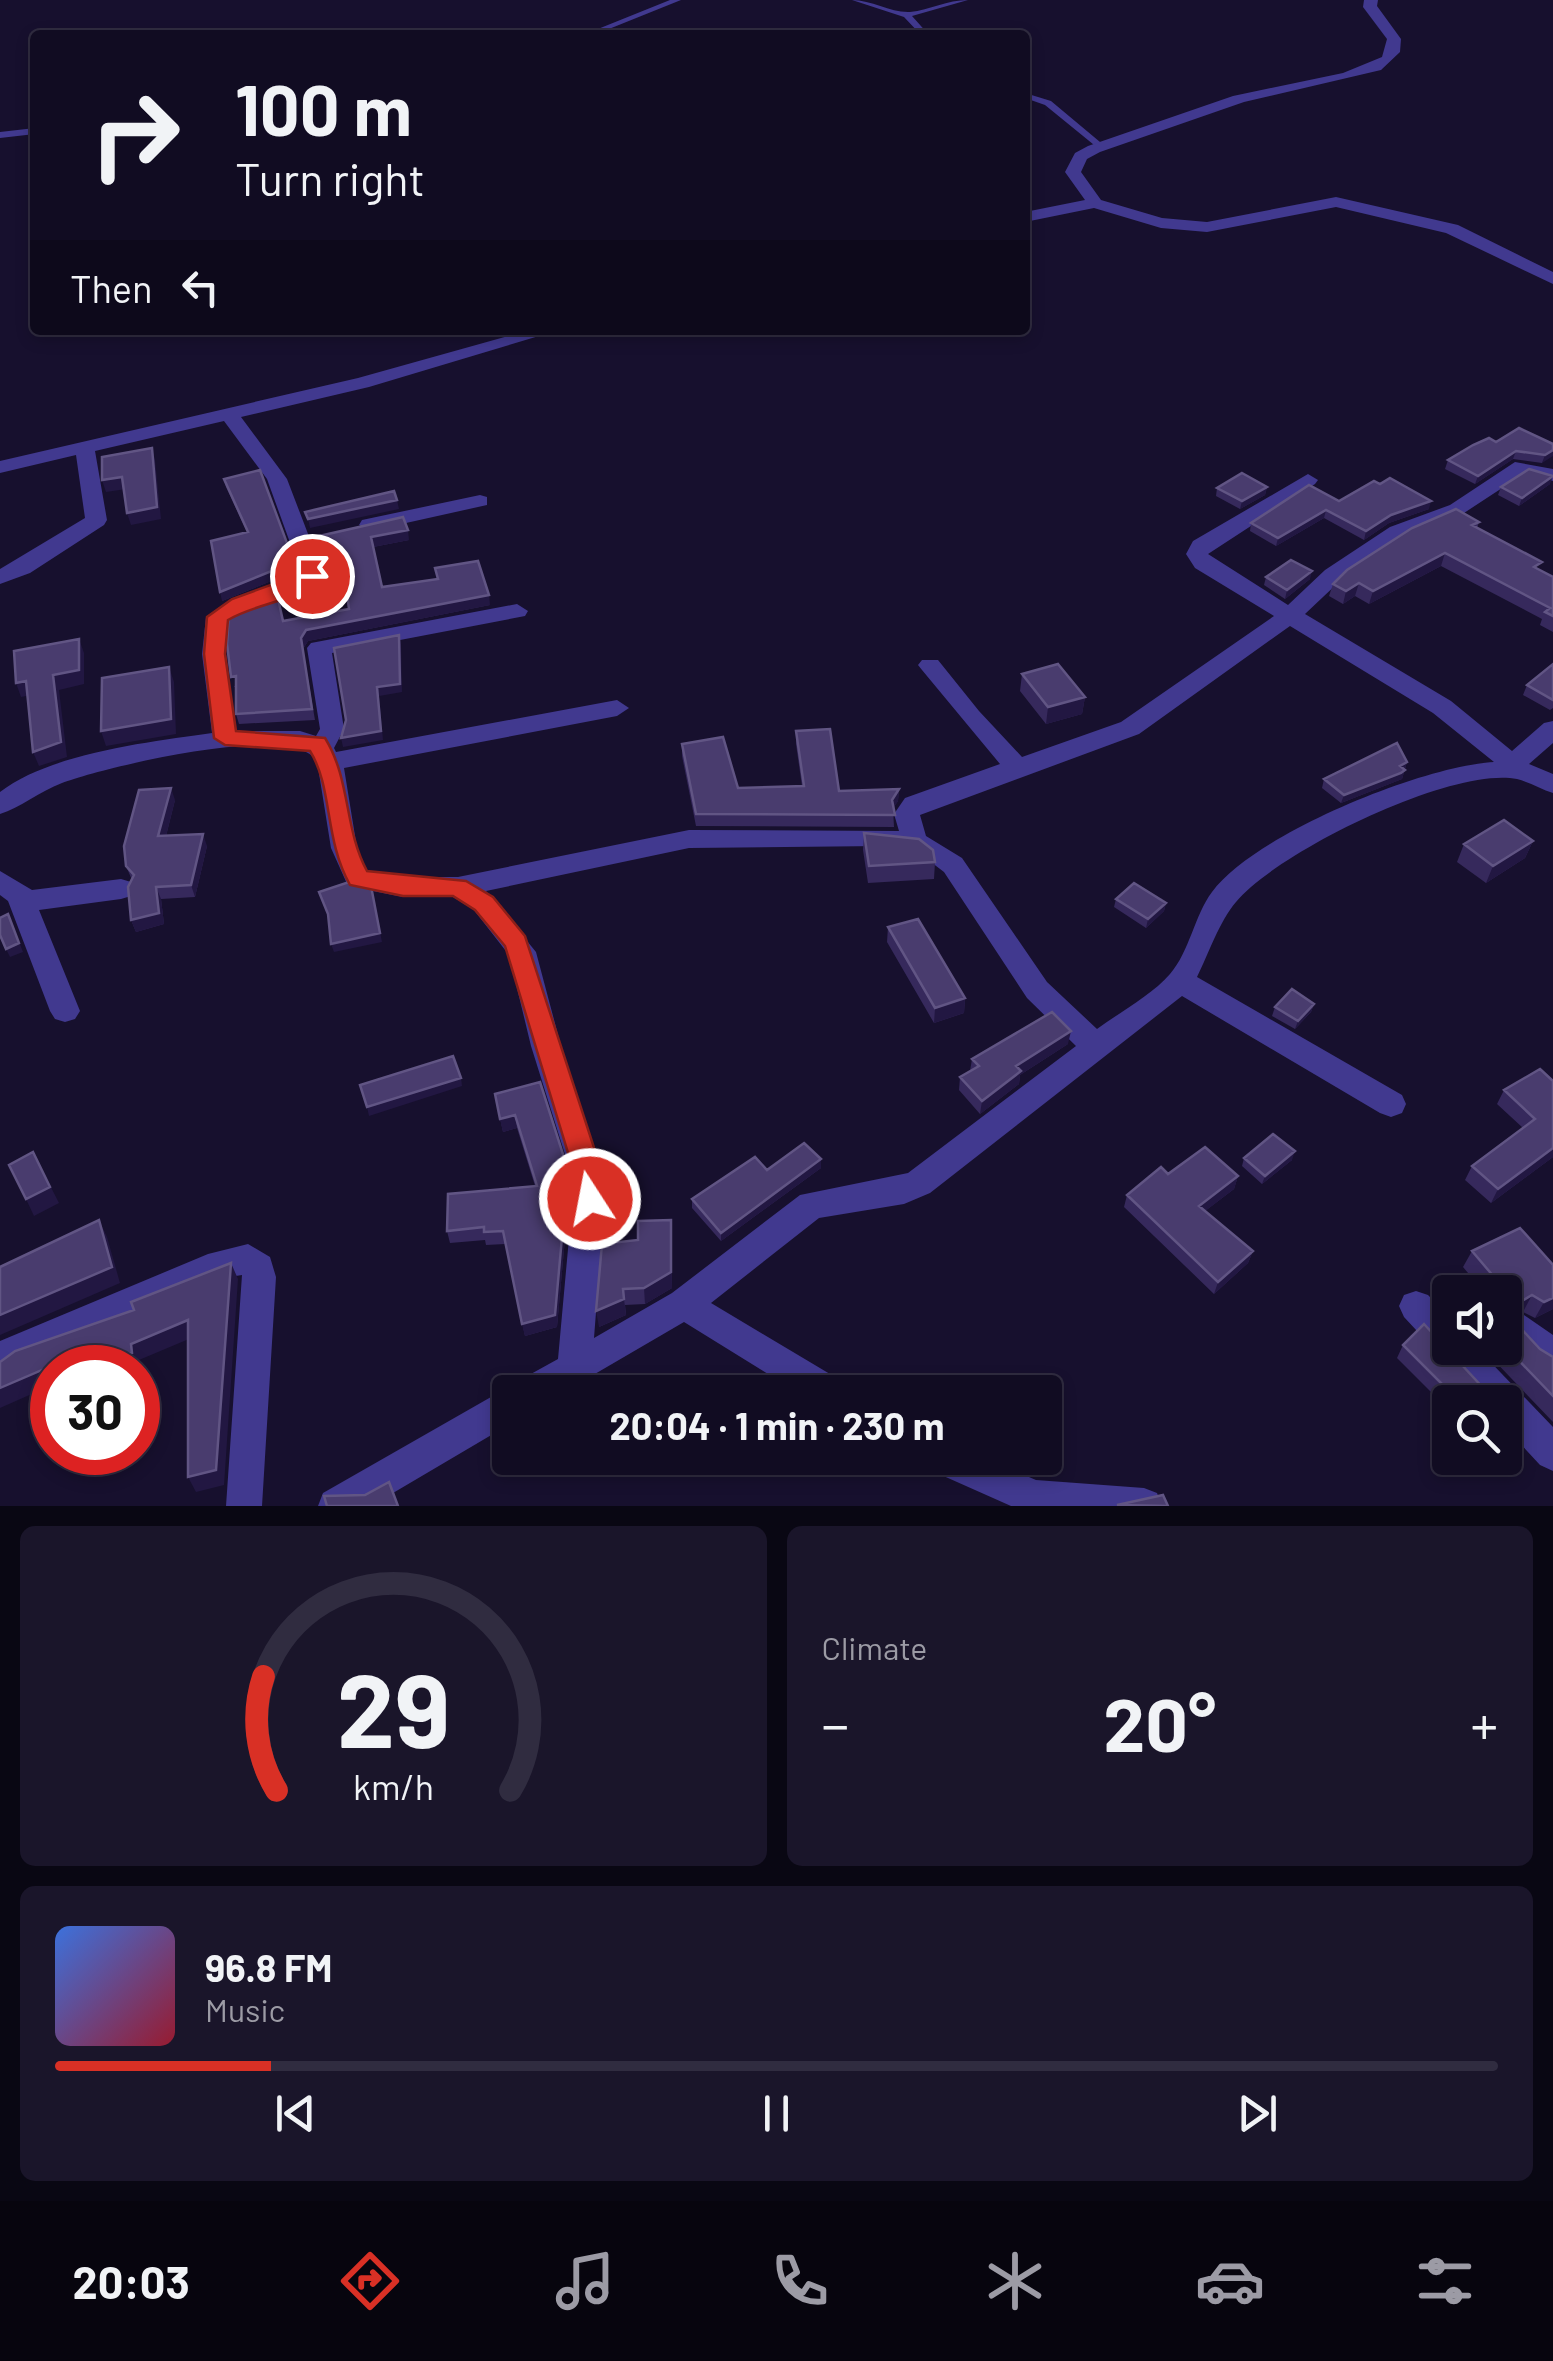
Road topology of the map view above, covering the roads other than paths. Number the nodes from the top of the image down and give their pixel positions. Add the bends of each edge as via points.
1 (677, 0) edge
2 (856, 0) edge
3 (964, 0) edge
4 (1371, 0) edge
5 (907, 14) junction
6 (601, 30) edge
7 (921, 30) edge
8 (1030, 97) edge
9 (30, 132) edge
10 (0, 135) edge
11 (1102, 147) junction
12 (1095, 203) junction
13 (1030, 215) edge
14 (1553, 279) edge
15 (532, 335) edge
16 (229, 414) junction
17 (84, 449) junction
18 (0, 468) edge
19 (1553, 475) edge
20 (1308, 480) dead end
21 (480, 501) dead end
22 (355, 528) edge
23 (0, 576) edge
24 (516, 611) dead end
25 (1292, 613) junction
26 (930, 665) dead end
27 (617, 708) dead end
28 (1553, 729) edge
29 (225, 738) junction
30 (325, 755) junction
31 (1516, 767) junction
32 (1018, 768) junction
33 (1553, 784) edge
34 (12, 787) edge
35 (0, 804) edge
36 (915, 842) junction
37 (458, 887) junction
38 (121, 889) dead end
39 (10, 890) edge
40 (1180, 982) junction
41 (65, 1011) dead end
42 (1094, 1045) junction
43 (1391, 1104) dead end
44 (684, 1304) junction
45 (1416, 1306) dead end
46 (1432, 1323) edge
47 (1524, 1331) edge
48 (1553, 1358) edge
49 (0, 1364) edge
50 (1471, 1365) edge
51 (574, 1368) junction
52 (562, 1375) edge
53 (800, 1375) edge
54 (492, 1415) edge
55 (1553, 1454) edge
56 (982, 1475) edge
57 (244, 1506) edge
58 (336, 1506) edge
59 (1144, 1506) edge

1 - 6 lane
2 - 5 lane
3 - 5 lane
4 - 11 street via 1394,40 1385,62 1254,96
5 - 7 lane
8 - 11 lane
9 - 10 lane
11 - 12 street via 1073,165
12 - 13 street
12 - 14 street via 1186,228 1308,204 1366,206 1452,229
15 - 16 street
16 - 17 street
16 - 29 street via 310,538 312,573 309,580 218,617 214,654
17 - 18 street
17 - 23 street via 96,520
19 - 25 street via 1522,466 1456,509 1398,532 1333,575
20 - 25 street via 1197,554
21 - 22 street
24 - 30 street via 320,648 332,729
25 - 31 street via 1465,722
25 - 32 street via 1130,728
26 - 32 street
27 - 30 street
28 - 31 street
29 - 30 street via 307,740
29 - 34 street via 162,747
30 - 37 street via 345,853 358,879
31 - 33 street
31 - 40 street via 1474,772 1386,799 1336,820 1246,874 1222,900
32 - 36 street via 914,804 907,814
34 - 35 street
36 - 37 street via 689,838
36 - 42 street via 953,865 1037,990
37 - 51 street via 484,903 522,952 586,1166 590,1199
38 - 39 street
39 - 41 street
40 - 42 street
40 - 43 street
42 - 44 street via 919,1183 811,1205
44 - 51 street
44 - 53 street
45 - 46 street
47 - 48 street
49 - 57 street via 10,1352 220,1264 248,1259 259,1277
50 - 55 street
51 - 52 street
54 - 58 street
56 - 59 street via 1034,1498

